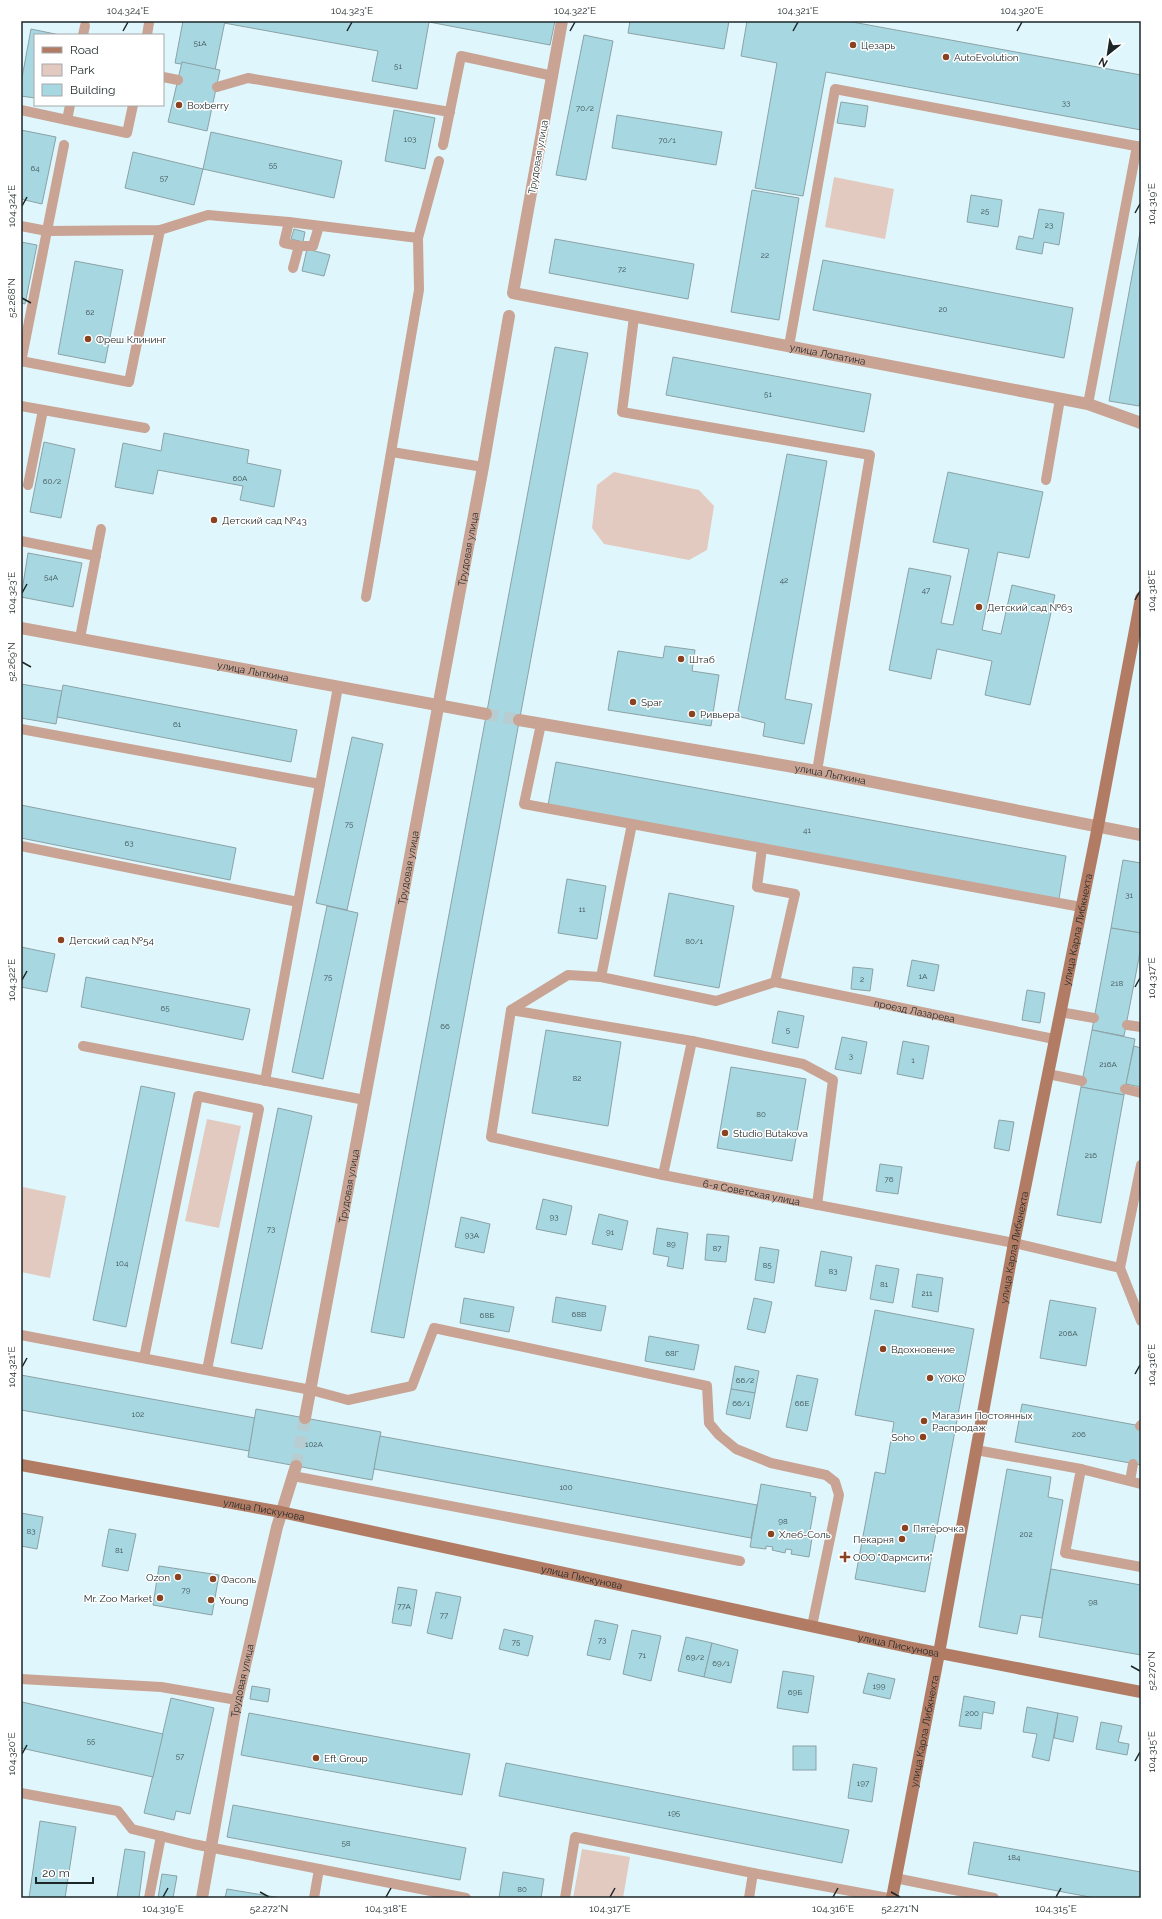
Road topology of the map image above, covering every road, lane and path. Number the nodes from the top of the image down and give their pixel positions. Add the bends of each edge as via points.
1 (562, 21) edge
2 (149, 23) dead end
3 (147, 34) edge
4 (553, 76) junction
5 (164, 77) edge
6 (178, 80) dead end
7 (217, 87) dead end
8 (70, 106) edge
9 (133, 106) edge
10 (21, 110) edge
11 (450, 112) junction
12 (67, 120) junction
13 (64, 145) dead end
14 (443, 145) dead end
15 (1139, 147) edge
16 (439, 161) dead end
17 (289, 222) junction
18 (21, 226) edge
19 (319, 226) junction
20 (160, 230) junction
21 (47, 231) junction
22 (418, 238) junction
23 (300, 246) junction
24 (293, 268) dead end
25 (513, 293) joint
26 (509, 316) dead end
27 (634, 316) junction
28 (789, 346) junction
29 (21, 361) edge
30 (1060, 399) junction
31 (1088, 404) junction
32 (21, 406) edge
33 (43, 410) junction
34 (1141, 422) edge
35 (145, 428) dead end
36 (392, 452) junction
37 (483, 468) junction
38 (1046, 480) dead end
39 (28, 485) dead end
40 (101, 530) dead end
41 (21, 541) edge
42 (96, 556) junction
43 (366, 597) dead end
44 (1141, 598) edge
45 (21, 628) edge
46 (80, 638) junction
47 (338, 687) junction
48 (439, 706) junction
49 (486, 714) tunnel mouth
50 (519, 720) tunnel mouth
51 (541, 724) junction
52 (21, 729) edge
53 (817, 771) junction
54 (320, 784) junction
55 (632, 824) junction
56 (1098, 826) junction
57 (1141, 835) edge
58 (21, 846) edge
59 (762, 848) junction
60 (298, 902) junction
61 (1081, 907) junction
62 (601, 977) junction
63 (775, 982) junction
64 (511, 1010) junction
65 (1060, 1012) junction
66 (1094, 1018) dead end
67 (1126, 1024) dead end
68 (1141, 1027) edge
69 (1054, 1039) junction
70 (692, 1041) junction
71 (83, 1046) dead end
72 (1048, 1074) junction
73 (265, 1081) junction
74 (1082, 1081) dead end
75 (1126, 1090) dead end
76 (1141, 1092) edge
77 (365, 1100) junction
78 (1141, 1165) edge
79 (664, 1174) junction
80 (817, 1205) junction
81 (1014, 1244) junction
82 (1120, 1268) junction
83 (1141, 1321) edge
84 (21, 1335) edge
85 (144, 1358) junction
86 (207, 1370) junction
87 (310, 1390) junction
88 (305, 1418) tunnel mouth
89 (976, 1450) junction
90 (1133, 1464) dead end
91 (21, 1465) edge
92 (1081, 1469) junction
93 (294, 1471) joint
94 (1130, 1481) junction
95 (1141, 1484) edge
96 (281, 1512) junction
97 (740, 1561) dead end
98 (1141, 1567) edge
99 (812, 1626) junction
100 (939, 1653) junction
101 (21, 1679) edge
102 (1141, 1692) edge
103 (237, 1700) junction
104 (21, 1793) edge
105 (161, 1836) junction
106 (212, 1848) junction
107 (319, 1869) junction
108 (753, 1873) junction
109 (895, 1878) junction
110 (149, 1898) edge
111 (202, 1898) edge
112 (314, 1898) edge
113 (466, 1898) edge
114 (565, 1898) edge
115 (749, 1898) edge
116 (888, 1898) edge
117 (892, 1898) edge
118 (994, 1898) edge

1 - 4 street, Трудовая улица
2 - 3 lane
4 - 11 lane via 461,56
4 - 25 street, Трудовая улица
5 - 6 lane
7 - 11 lane via 248,78
8 - 12 lane
9 - 12 lane via 127,133
10 - 12 lane
11 - 14 lane
13 - 21 lane
15 - 28 lane via 835,89
15 - 31 lane
16 - 22 lane
17 - 19 lane
17 - 20 lane via 208,215
17 - 23 lane via 284,243
18 - 21 lane
19 - 22 lane
19 - 23 lane via 313,246
20 - 21 lane
20 - 29 lane via 129,382
21 - 29 lane
22 - 36 lane via 419,290
23 - 24 lane
25 - 27 street, улица Лопатина
26 - 37 street, Трудовая улица
27 - 28 street, улица Лопатина
27 - 53 lane via 622,412 870,455
28 - 30 street, улица Лопатина
30 - 31 street, улица Лопатина
30 - 38 lane
31 - 34 street, улица Лопатина
32 - 33 lane
33 - 35 lane
33 - 39 lane
36 - 37 lane
36 - 43 lane
37 - 48 street, Трудовая улица
40 - 42 lane
41 - 42 lane
42 - 46 lane
44 - 56 street, улица Карла Либкнехта
45 - 46 street, улица Лыткина
46 - 47 street, улица Лыткина
47 - 48 street, улица Лыткина
47 - 54 lane
48 - 49 street, улица Лыткина
48 - 77 street, Трудовая улица
50 - 51 street, улица Лыткина
51 - 53 street, улица Лыткина
51 - 55 lane via 524,804
52 - 54 lane
53 - 56 street, улица Лыткина
54 - 60 lane
55 - 59 lane
55 - 62 lane
56 - 57 street, улица Лыткина
56 - 61 street, улица Карла Либкнехта
58 - 60 lane
59 - 61 lane
59 - 63 lane via 757,887 795,894
60 - 73 lane
61 - 65 street, улица Карла Либкнехта
62 - 63 lane via 716,1001
62 - 64 lane via 568,975
63 - 69 lane, проезд Лазарева
64 - 70 lane
64 - 79 lane, 6-я Советская улица via 491,1137
65 - 66 lane
65 - 69 street, улица Карла Либкнехта
67 - 68 lane
69 - 72 street, улица Карла Либкнехта
70 - 79 lane
70 - 80 lane via 803,1064 832,1080
71 - 73 lane
72 - 74 lane
72 - 81 street, улица Карла Либкнехта
73 - 77 lane
75 - 76 lane
77 - 87 street, Трудовая улица
78 - 82 lane
79 - 80 lane, 6-я Советская улица
80 - 81 lane, 6-я Советская улица
81 - 82 lane, 6-я Советская улица
81 - 89 street, улица Карла Либкнехта
82 - 83 lane
84 - 85 lane
85 - 86 lane
85 - 86 lane via 198,1096 260,1109
86 - 87 lane
87 - 88 street, Трудовая улица
87 - 99 lane via 348,1400 412,1386 434,1328 707,1386 709,1422 719,1435 736,1449 753,1458 826,1475 835,1482 839,1495
89 - 92 lane
89 - 100 street, улица Карла Либкнехта
90 - 94 lane
91 - 96 street, улица Пискунова
92 - 94 lane
92 - 98 lane via 1065,1553
93 - 96 street, Трудовая улица
93 - 97 lane
94 - 95 lane
96 - 99 street, улица Пискунова
96 - 103 street, Трудовая улица
99 - 100 street, улица Пискунова
100 - 102 street, улица Пискунова
100 - 109 street, улица Карла Либкнехта
101 - 103 lane via 161,1687
103 - 106 street, Трудовая улица
104 - 105 lane via 118,1811 132,1829
105 - 106 lane
105 - 110 lane
106 - 107 lane
106 - 111 street, Трудовая улица
107 - 112 lane
107 - 113 lane
108 - 114 lane via 575,1837
108 - 115 lane
108 - 116 lane
109 - 117 street, улица Карла Либкнехта
109 - 118 lane

